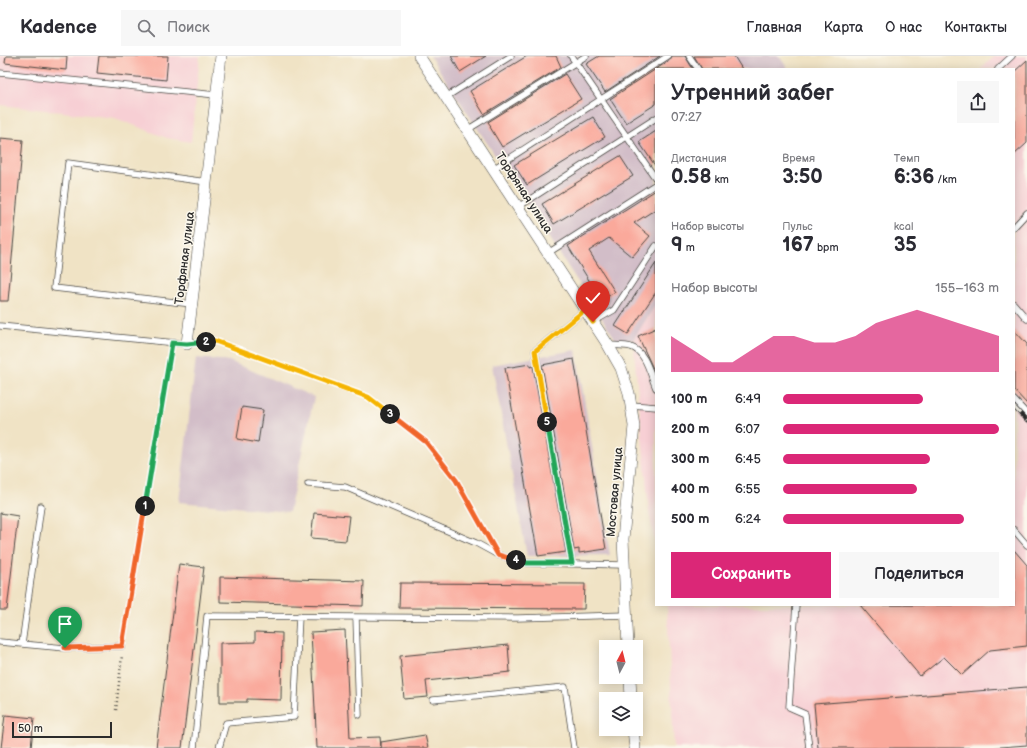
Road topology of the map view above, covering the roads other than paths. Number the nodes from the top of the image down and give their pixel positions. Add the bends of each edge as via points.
1 (221, 56) edge
2 (511, 56) edge
3 (571, 56) edge
4 (586, 56) edge
5 (668, 56) edge
6 (689, 56) edge
7 (1012, 56) edge
8 (423, 57) edge
9 (575, 62) junction
10 (697, 68) edge
11 (999, 68) edge
12 (0, 73) edge
13 (216, 95) junction
14 (446, 97) junction
15 (601, 99) junction
16 (655, 119) edge
17 (467, 130) junction
18 (627, 137) junction
19 (492, 169) junction
20 (655, 178) edge
21 (207, 182) junction
22 (655, 185) edge
23 (518, 207) junction
24 (1027, 213) edge
25 (1015, 226) edge
26 (655, 248) edge
27 (548, 254) junction
28 (192, 304) junction
29 (1015, 305) edge
30 (585, 310) junction
31 (1027, 319) edge
32 (593, 322) junction
33 (0, 326) edge
34 (187, 344) joint
35 (608, 345) junction
36 (655, 386) edge
37 (1015, 401) edge
38 (632, 405) junction
39 (655, 407) edge
40 (1027, 414) edge
41 (308, 484) dead end
42 (40, 506) dead end
43 (1015, 531) edge
44 (1027, 545) edge
45 (572, 563) junction
46 (624, 565) junction
47 (796, 606) edge
48 (299, 616) junction
49 (627, 616) junction
50 (356, 617) junction
51 (628, 640) edge
52 (0, 642) edge
53 (22, 644) junction
54 (122, 646) road end
55 (433, 700) dead end
56 (359, 715) dead end
57 (634, 736) edge
58 (194, 748) edge
59 (219, 748) edge
60 (574, 748) edge
61 (635, 748) edge
62 (809, 748) edge

1 - 13 street, Торфяная улица
2 - 14 lane
3 - 9 lane
4 - 9 lane
5 - 15 lane
6 - 10 lane
7 - 11 lane
8 - 14 street, Торфяная улица
9 - 15 lane
9 - 17 lane
12 - 13 lane
13 - 21 street, Торфяная улица
14 - 17 street, Торфяная улица
15 - 18 lane
15 - 19 lane
16 - 18 lane
17 - 19 street, Торфяная улица
18 - 20 lane
18 - 23 lane
19 - 23 street, Торфяная улица
21 - 28 street, Торфяная улица
21 - 28 lane via 68,164 54,288
22 - 27 lane
23 - 27 street, Торфяная улица
24 - 25 lane
26 - 32 lane via 614,310
27 - 30 street, Торфяная улица
28 - 34 street, Торфяная улица
29 - 31 lane
30 - 32 street, Торфяная улица
30 - 45 lane via 535,351
32 - 35 street, Торфяная улица
33 - 34 lane
35 - 36 lane via 638,350
35 - 38 street, Мостовая улица via 621,368
37 - 40 lane
38 - 39 lane
38 - 46 street, Мостовая улица via 634,426 624,518
41 - 45 lane via 345,487 476,543 498,555 527,563
42 - 53 lane
43 - 44 lane
45 - 46 lane
46 - 49 street, Мостовая улица
47 - 62 lane via 789,707 805,714
48 - 50 lane
48 - 58 lane via 207,616
48 - 59 lane via 294,717 226,723
49 - 50 lane
49 - 51 street, Мостовая улица
50 - 56 lane
52 - 53 lane
53 - 54 lane via 65,648
55 - 60 lane via 565,687
57 - 61 street

